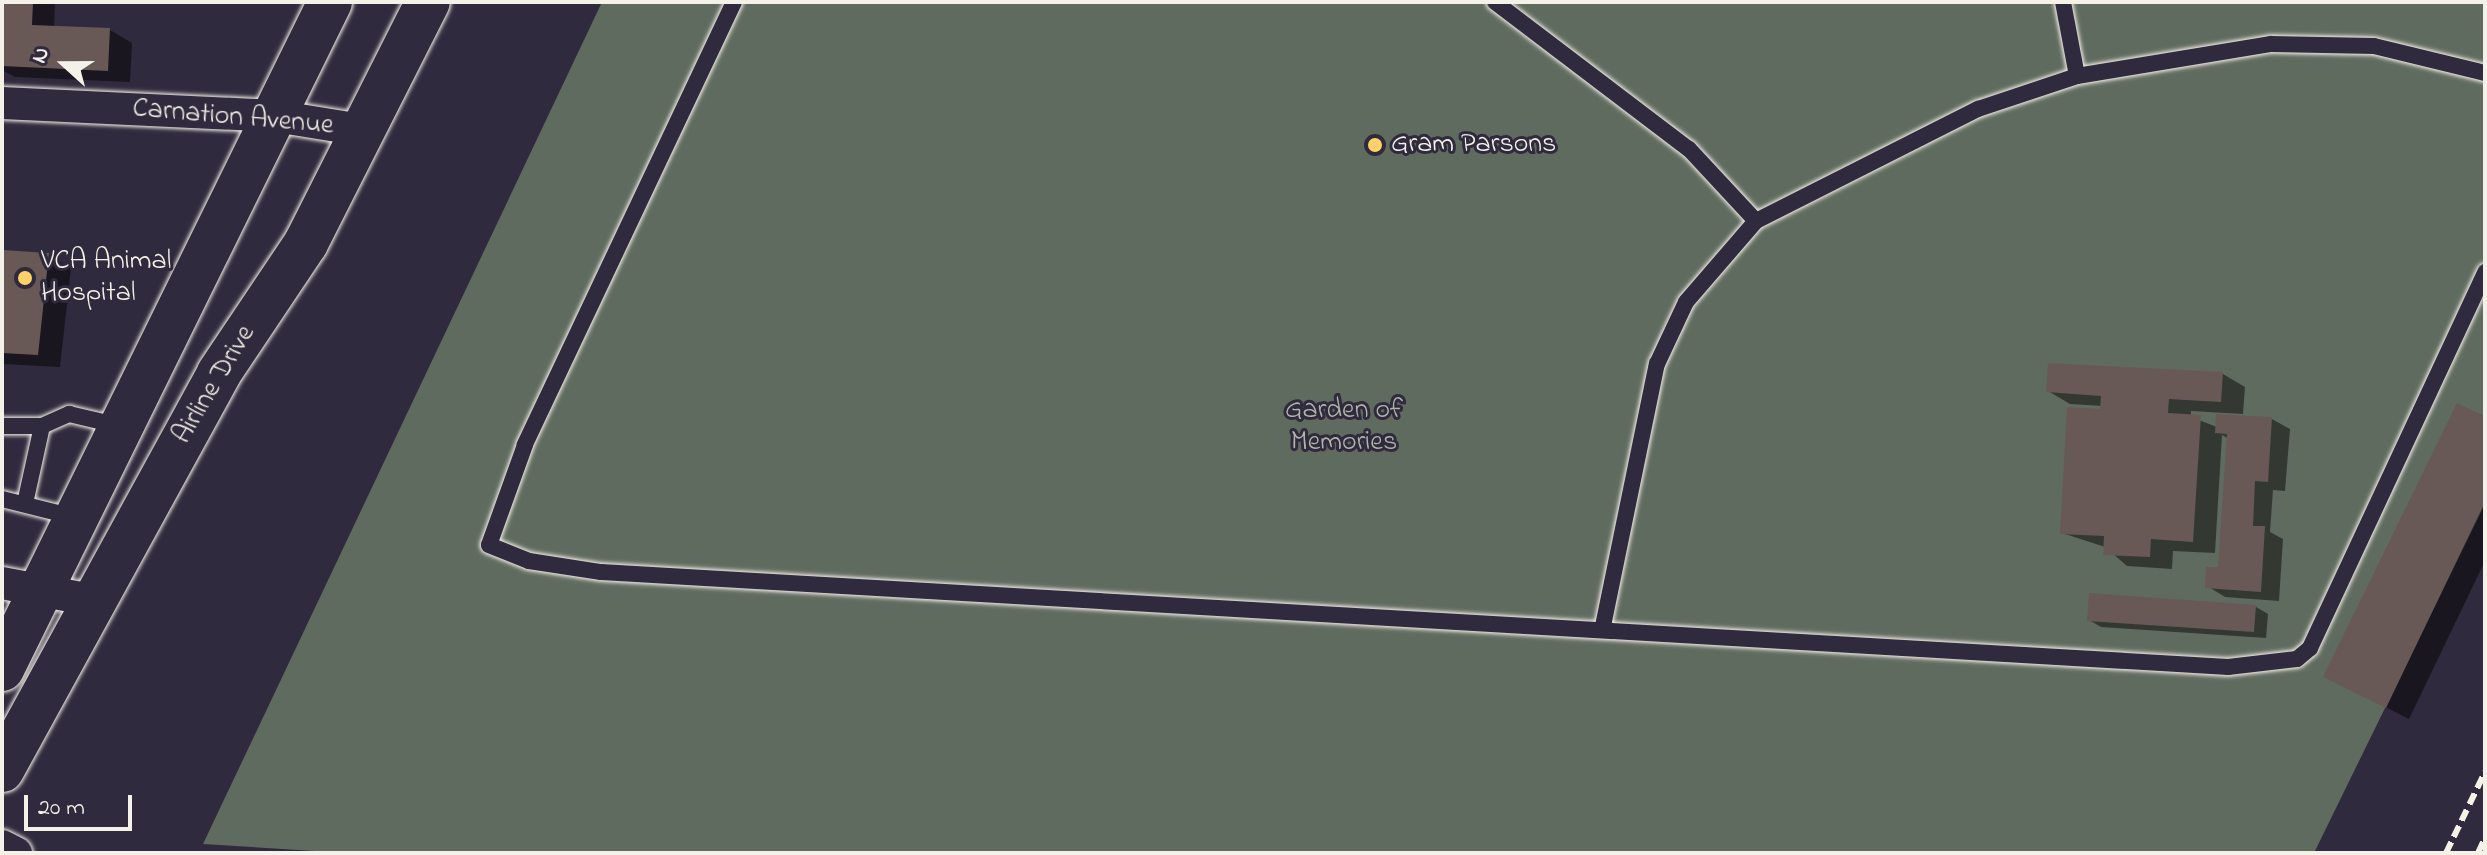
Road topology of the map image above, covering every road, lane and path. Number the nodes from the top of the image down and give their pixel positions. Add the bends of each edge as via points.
1 (330, 2) edge
2 (428, 2) edge
3 (734, 2) edge
4 (1495, 2) edge
5 (2063, 2) edge
6 (2485, 73) edge
7 (2077, 76) junction
8 (2, 103) edge
9 (275, 116) junction
10 (368, 131) junction
11 (1756, 221) junction
12 (2485, 272) edge
13 (2, 426) edge
14 (42, 426) junction
15 (120, 426) junction
16 (2, 499) edge
17 (25, 503) junction
18 (76, 517) junction
19 (22, 584) edge
20 (91, 600) junction
21 (1603, 626) junction
22 (2, 669) edge
23 (2, 770) edge
24 (2, 846) edge
25 (16, 853) edge

1 - 9 highway
2 - 10 highway, Airline Drive
3 - 21 lane via 525,445 489,545 529,561 601,572
4 - 11 lane via 1689,149
5 - 7 lane
6 - 7 lane via 2374,46 2271,44
7 - 11 lane via 1978,109
8 - 9 street, Carnation Avenue
9 - 10 street, Carnation Avenue
9 - 15 highway
10 - 20 highway, Airline Drive via 306,243 219,373
11 - 21 lane via 1686,302 1657,364
12 - 21 lane via 2310,648 2297,659 2228,667
13 - 14 lane
14 - 15 lane via 69,414
14 - 17 lane
15 - 18 highway
16 - 17 lane
17 - 18 lane
18 - 19 highway
19 - 20 street
19 - 22 highway
20 - 23 highway, Airline Drive
24 - 25 street

